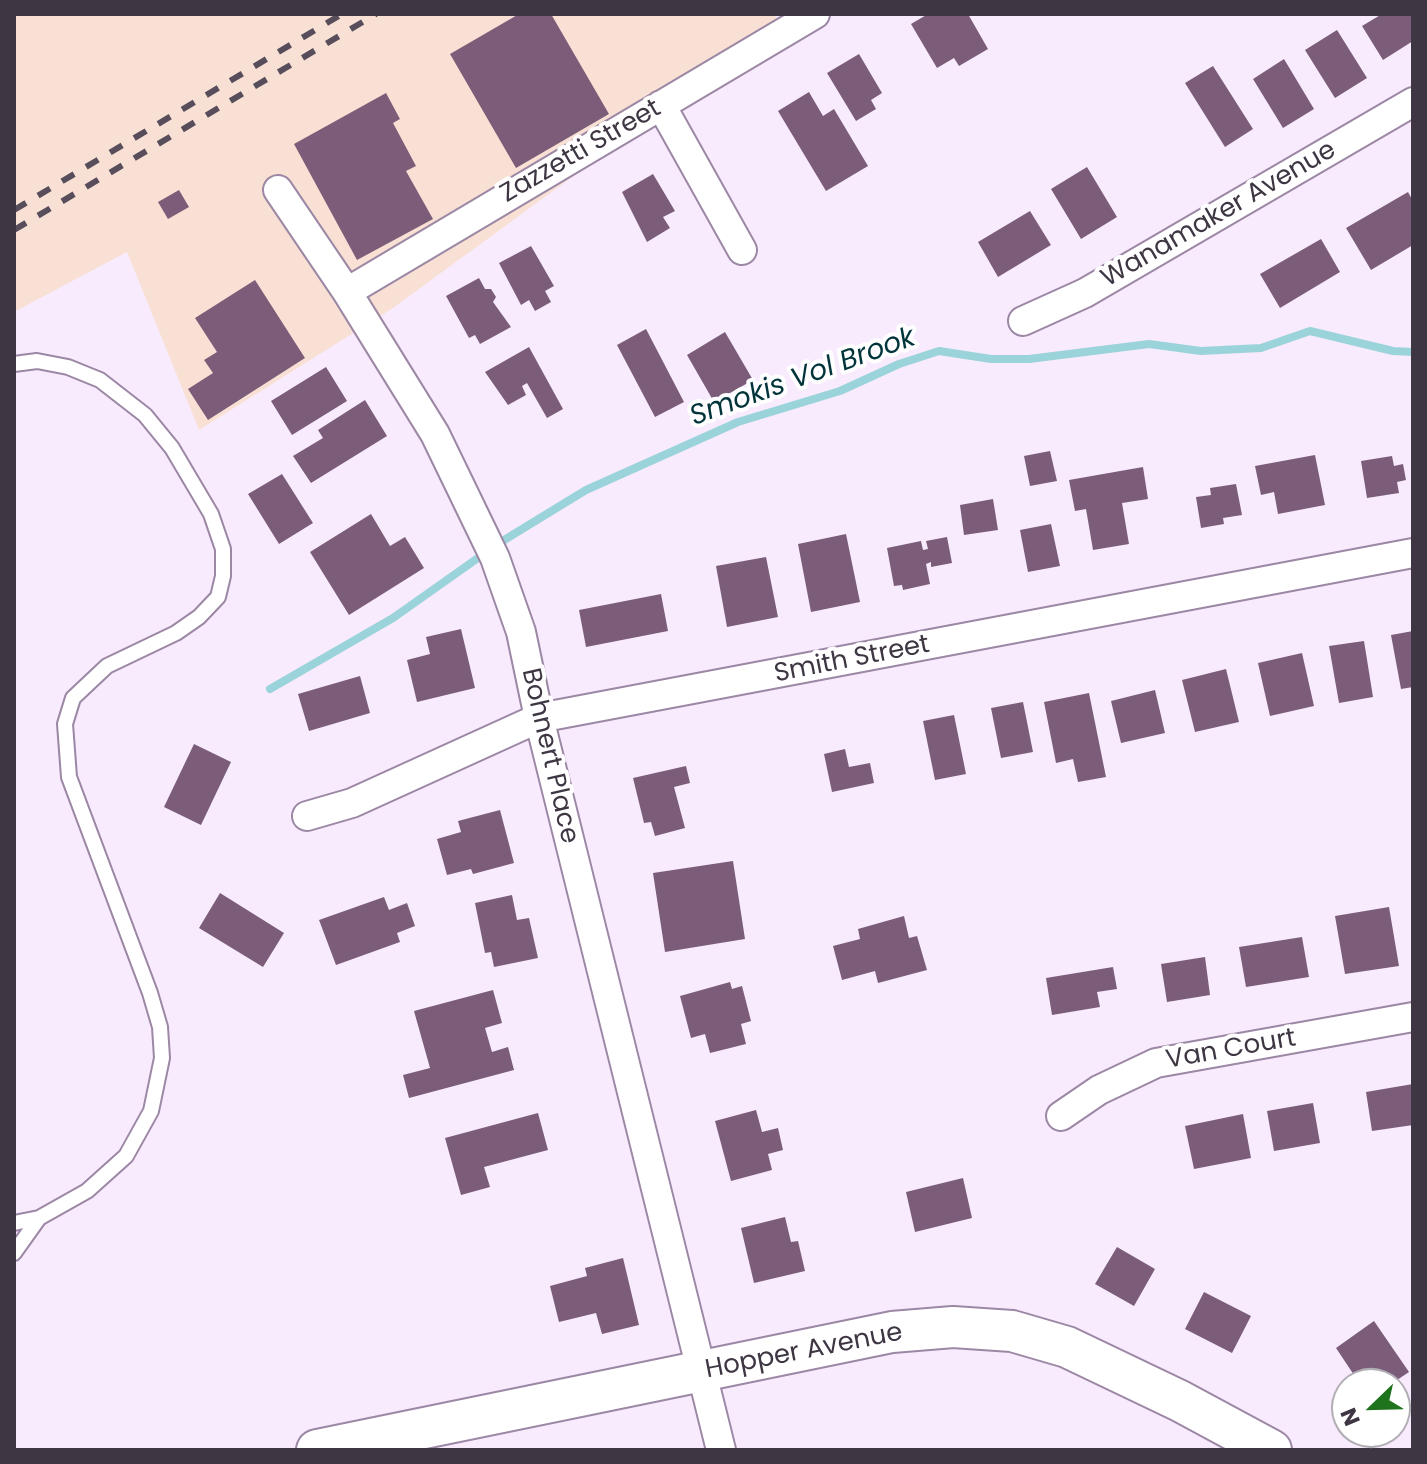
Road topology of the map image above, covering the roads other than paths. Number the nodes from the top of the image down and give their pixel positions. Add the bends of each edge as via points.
1 (815, 14) edge
2 (1413, 102) edge
3 (661, 105) junction
4 (278, 190) dead end
5 (742, 250) dead end
6 (347, 292) junction
7 (1023, 321) dead end
8 (14, 364) edge
9 (1413, 553) edge
10 (539, 718) junction
11 (307, 816) dead end
12 (1413, 1017) edge
13 (1061, 1116) dead end
14 (39, 1218) junction
15 (14, 1223) edge
16 (14, 1253) edge
17 (701, 1371) junction
18 (317, 1450) edge
19 (721, 1450) edge
20 (1271, 1450) edge

1 - 3 street, Zazzetti Street
2 - 7 street, Wanamaker Avenue via 1085,293
3 - 5 street
3 - 6 street, Zazzetti Street
4 - 6 street, Bohnert Place
6 - 10 street, Bohnert Place via 442,447 490,548 521,632
8 - 14 lane via 37,361 68,367 127,399 172,448 195,483 223,549 218,597 176,633 87,681 73,698 65,724 69,777 150,993 162,1058 151,1111 126,1156 97,1184
9 - 10 street, Smith Street
10 - 11 street, Smith Street via 352,803
10 - 17 street, Bohnert Place
12 - 13 street, Van Court via 1156,1063 1099,1090
14 - 15 lane
14 - 16 lane
17 - 18 street, Hopper Avenue
17 - 19 street, Bohnert Place
17 - 20 street, Hopper Avenue via 892,1332 953,1327 1012,1331 1067,1347

